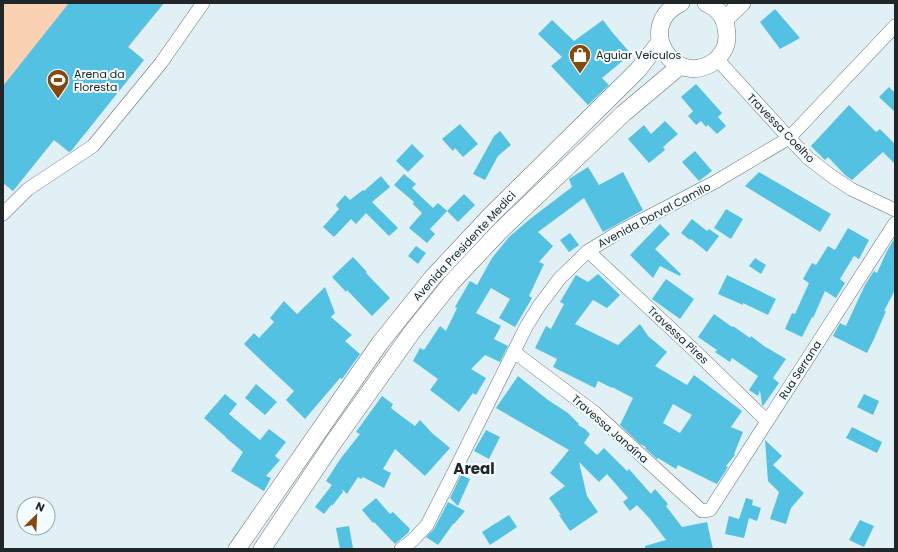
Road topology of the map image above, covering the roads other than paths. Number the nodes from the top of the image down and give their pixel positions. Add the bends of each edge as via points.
1 (203, 3) edge
2 (681, 3) edge
3 (706, 3) edge
4 (742, 3) edge
5 (724, 20) junction
6 (895, 26) edge
7 (660, 42) junction
8 (717, 59) junction
9 (680, 66) junction
10 (789, 138) junction
11 (895, 210) edge
12 (3, 214) edge
13 (895, 223) edge
14 (588, 251) junction
15 (514, 352) junction
16 (767, 421) junction
17 (702, 512) joint
18 (417, 545) edge
19 (237, 549) edge
20 (262, 549) edge
21 (401, 549) edge

1 - 12 street via 160,63 93,146 28,189
2 - 7 main road via 674,6 662,22
3 - 5 main road via 716,9
4 - 5 main road
5 - 8 main road via 727,41
6 - 10 street, Avenida Dorval Camilo
7 - 9 main road via 667,56
7 - 19 main road, Avenida Presidente Medici via 637,71 491,215 432,278 380,343
8 - 9 main road via 700,68
8 - 10 street, Travessa Coelho
9 - 20 main road, Avenida Presidente Medici via 624,113 506,225 452,282 408,338 333,443
10 - 11 street, Travessa Coelho via 808,158 830,175 851,189
10 - 14 street, Avenida Dorval Camilo via 715,182
13 - 16 street, Rua Serrana
14 - 15 street, Avenida Dorval Camilo via 560,278 539,306
14 - 16 street, Travessa Pires
15 - 17 street, Travessa Janaína via 594,412
15 - 18 street, Avenida Dorval Camilo
16 - 17 street, Rua Serrana via 719,498 710,510
18 - 21 street, Avenida Dorval Camilo

